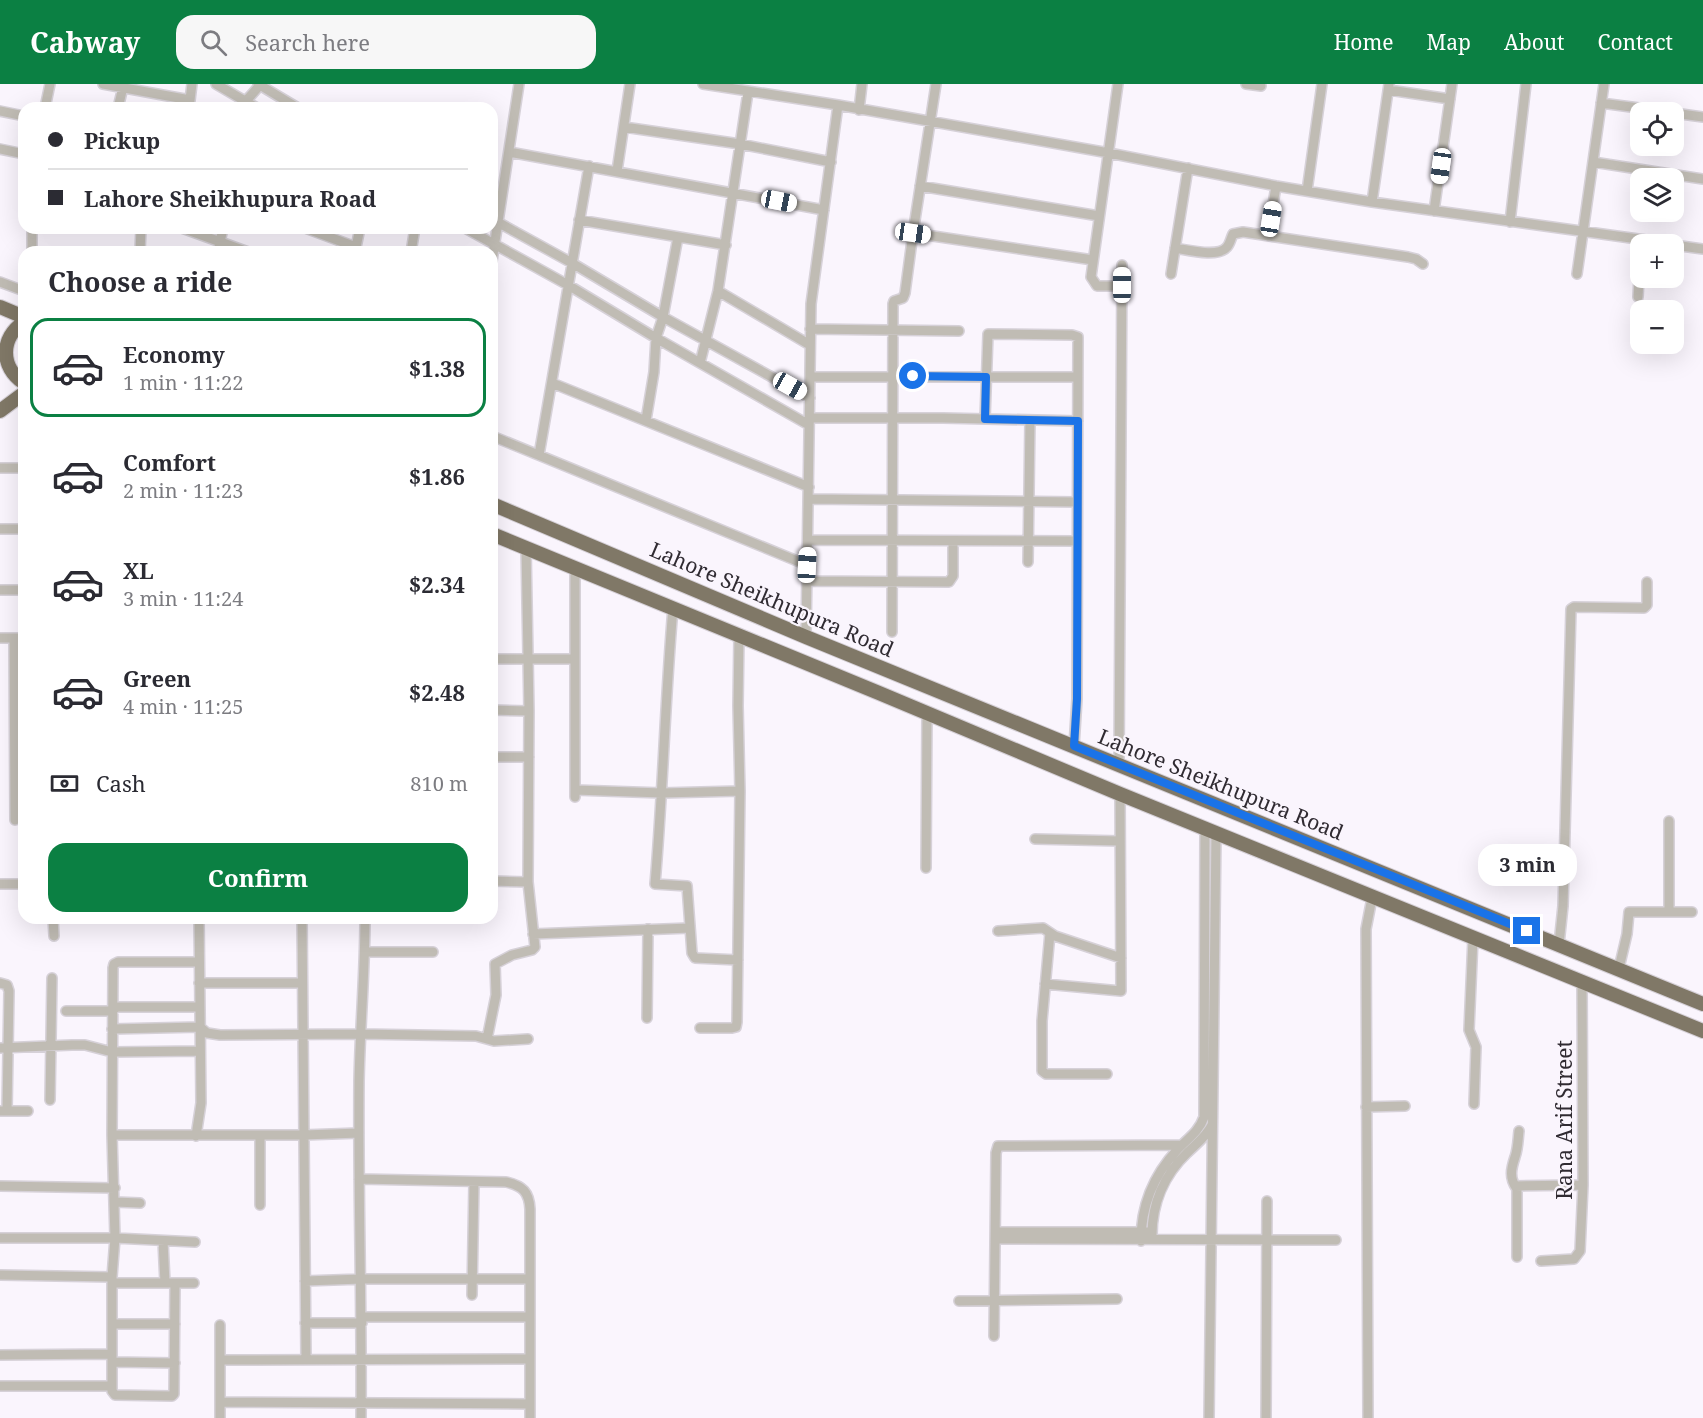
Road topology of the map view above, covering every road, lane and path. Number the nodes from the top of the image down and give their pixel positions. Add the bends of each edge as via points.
1 (50, 84) edge
2 (103, 84) edge
3 (192, 84) edge
4 (216, 84) edge
5 (259, 84) edge
6 (519, 84) edge
7 (630, 84) edge
8 (703, 84) edge
9 (862, 84) edge
10 (936, 84) edge
11 (1118, 84) edge
12 (1246, 84) edge
13 (1322, 84) edge
14 (1452, 84) edge
15 (1526, 84) edge
16 (1604, 84) edge
17 (732, 86) edge
18 (123, 87) junction
19 (1261, 87) dead end
20 (1389, 87) edge
21 (748, 92) junction
22 (1450, 99) junction
23 (46, 102) edge
24 (119, 102) edge
25 (181, 102) edge
26 (189, 102) edge
27 (240, 102) edge
28 (246, 102) edge
29 (288, 102) edge
30 (1601, 104) junction
31 (838, 105) junction
32 (1630, 107) edge
33 (859, 110) junction
34 (0, 111) edge
35 (1684, 114) edge
36 (18, 115) edge
37 (1703, 117) edge
38 (930, 122) junction
39 (624, 127) junction
40 (740, 144) junction
41 (0, 149) edge
42 (509, 152) junction
43 (18, 153) edge
44 (1109, 153) junction
45 (831, 162) junction
46 (1593, 162) junction
47 (589, 166) junction
48 (1188, 168) junction
49 (617, 171) junction
50 (1703, 179) edge
51 (920, 186) junction
52 (1276, 186) junction
53 (1307, 191) junction
54 (733, 193) junction
55 (1372, 202) junction
56 (498, 206) edge
57 (824, 210) junction
58 (1434, 212) junction
59 (1099, 216) junction
60 (579, 220) junction
61 (1510, 222) junction
62 (498, 223) edge
63 (1582, 232) junction
64 (913, 233) junction
65 (201, 234) edge
66 (222, 234) edge
67 (320, 234) edge
68 (476, 234) edge
69 (495, 234) edge
70 (1269, 236) junction
71 (678, 237) junction
72 (1630, 239) edge
73 (220, 240) junction
74 (495, 244) junction
75 (726, 245) junction
76 (219, 246) edge
77 (234, 246) edge
78 (349, 246) edge
79 (1684, 246) edge
80 (1175, 248) junction
81 (1703, 249) edge
82 (1093, 260) junction
83 (572, 263) junction
84 (1423, 264) dead end
85 (1122, 265) dead end
86 (1172, 274) dead end
87 (1577, 274) dead end
88 (0, 282) edge
89 (568, 285) junction
90 (1122, 285) junction
91 (1638, 288) edge
92 (18, 289) edge
93 (718, 291) junction
94 (1638, 297) dead end
95 (0, 307) edge
96 (18, 314) edge
97 (663, 317) junction
98 (18, 326) edge
99 (810, 329) junction
100 (894, 331) junction
101 (959, 331) dead end
102 (656, 338) junction
103 (707, 341) junction
104 (810, 345) junction
105 (3, 346) edge
106 (700, 363) junction
107 (5, 374) edge
108 (894, 376) junction
109 (810, 377) junction
110 (986, 377) junction
111 (1078, 377) junction
112 (552, 383) junction
113 (18, 398) edge
114 (810, 398) junction
115 (0, 411) edge
116 (894, 418) junction
117 (985, 419) junction
118 (646, 420) junction
119 (1030, 420) junction
120 (1078, 421) junction
121 (809, 422) junction
122 (498, 439) edge
123 (539, 456) junction
124 (0, 468) edge
125 (18, 468) edge
126 (809, 487) junction
127 (809, 499) junction
128 (893, 500) junction
129 (1029, 501) junction
130 (1077, 502) junction
131 (498, 507) edge
132 (0, 529) edge
133 (18, 529) edge
134 (498, 536) edge
135 (808, 540) junction
136 (893, 541) junction
137 (952, 541) junction
138 (1028, 541) junction
139 (1077, 541) junction
140 (526, 548) junction
141 (1028, 562) dead end
142 (807, 565) junction
143 (575, 567) junction
144 (807, 581) junction
145 (1647, 582) dead end
146 (893, 583) junction
147 (0, 590) edge
148 (18, 590) edge
149 (673, 608) junction
150 (892, 632) dead end
151 (739, 635) junction
152 (806, 637) junction
153 (0, 638) edge
154 (14, 638) junction
155 (18, 638) edge
156 (527, 658) junction
157 (498, 659) edge
158 (574, 659) junction
159 (498, 710) edge
160 (529, 711) junction
161 (927, 713) junction
162 (1074, 746) junction
163 (498, 757) edge
164 (529, 757) junction
165 (1119, 765) junction
166 (740, 791) junction
167 (663, 793) junction
168 (1120, 794) junction
169 (15, 820) dead end
170 (1669, 821) dead end
171 (1210, 831) junction
172 (1035, 838) dead end
173 (1120, 841) junction
174 (926, 868) dead end
175 (498, 881) edge
176 (528, 882) junction
177 (0, 884) edge
178 (18, 884) edge
179 (1372, 898) junction
180 (1669, 912) junction
181 (1692, 912) dead end
182 (53, 924) edge
183 (198, 924) edge
184 (302, 924) edge
185 (365, 924) edge
186 (690, 928) junction
187 (648, 929) junction
188 (999, 931) dead end
189 (1050, 933) junction
190 (533, 934) junction
191 (54, 936) dead end
192 (1473, 938) junction
193 (1559, 944) junction
194 (365, 952) junction
195 (433, 952) dead end
196 (1121, 958) junction
197 (738, 960) junction
198 (199, 962) junction
199 (1618, 968) junction
200 (52, 978) dead end
201 (0, 983) edge
202 (199, 983) junction
203 (302, 983) junction
204 (1582, 983) junction
205 (1045, 984) junction
206 (1683, 996) junction
207 (1703, 1004) edge
208 (200, 1007) junction
209 (112, 1010) junction
210 (66, 1011) dead end
211 (647, 1018) dead end
212 (1674, 1020) junction
213 (200, 1027) junction
214 (700, 1028) dead end
215 (112, 1029) junction
216 (1703, 1031) edge
217 (360, 1034) junction
218 (303, 1035) junction
219 (488, 1039) junction
220 (528, 1039) dead end
221 (51, 1046) junction
222 (4, 1048) edge
223 (200, 1051) junction
224 (112, 1052) junction
225 (1107, 1074) dead end
226 (50, 1100) dead end
227 (1474, 1104) dead end
228 (1405, 1106) dead end
229 (1366, 1107) junction
230 (4, 1111) edge
231 (28, 1111) dead end
232 (1213, 1124) junction
233 (1519, 1131) dead end
234 (359, 1132) junction
235 (112, 1135) junction
236 (260, 1135) junction
237 (304, 1135) junction
238 (196, 1136) junction
239 (1182, 1145) junction
240 (359, 1179) junction
241 (474, 1182) junction
242 (1583, 1185) junction
243 (0, 1186) edge
244 (1515, 1186) junction
245 (115, 1188) junction
246 (1267, 1201) dead end
247 (115, 1202) junction
248 (140, 1203) dead end
249 (260, 1205) dead end
250 (996, 1236) junction
251 (1141, 1236) junction
252 (1152, 1236) junction
253 (0, 1238) edge
254 (115, 1238) junction
255 (1211, 1240) junction
256 (1268, 1240) junction
257 (1336, 1240) dead end
258 (164, 1241) junction
259 (195, 1242) dead end
260 (1517, 1257) dead end
261 (1541, 1261) dead end
262 (0, 1275) edge
263 (362, 1279) junction
264 (473, 1279) junction
265 (530, 1279) junction
266 (112, 1280) junction
267 (305, 1281) junction
268 (165, 1283) junction
269 (175, 1283) junction
270 (194, 1283) dead end
271 (472, 1295) dead end
272 (1117, 1299) dead end
273 (995, 1300) junction
274 (959, 1301) dead end
275 (530, 1317) junction
276 (362, 1320) junction
277 (305, 1323) junction
278 (112, 1324) junction
279 (175, 1324) junction
280 (220, 1325) dead end
281 (994, 1336) dead end
282 (0, 1355) edge
283 (112, 1358) junction
284 (306, 1359) junction
285 (361, 1359) junction
286 (530, 1359) junction
287 (220, 1360) junction
288 (175, 1363) junction
289 (0, 1386) edge
290 (112, 1386) junction
291 (220, 1402) junction
292 (361, 1403) junction
293 (530, 1404) junction
294 (220, 1418) edge
295 (361, 1418) edge
296 (531, 1418) edge
297 (1209, 1418) edge
298 (1266, 1418) edge
299 (1368, 1418) edge

1 - 23 street
2 - 18 street
3 - 26 street
4 - 27 street
5 - 28 street
5 - 29 street
6 - 42 street
7 - 39 street
8 - 17 street
9 - 33 street
10 - 38 street
11 - 44 street
12 - 19 street
13 - 53 street
14 - 22 street
15 - 61 street
16 - 30 street
17 - 21 street
18 - 24 street
18 - 25 street
20 - 22 street
20 - 55 street
21 - 31 street
21 - 40 street
22 - 58 street
30 - 32 street
30 - 46 street
31 - 33 street
31 - 45 street
33 - 38 street
34 - 36 street
35 - 37 street
38 - 44 street
38 - 51 street
39 - 40 street
39 - 49 street
40 - 45 street
40 - 54 street
41 - 43 street
42 - 47 street
42 - 56 street
44 - 48 street
44 - 59 street
45 - 57 street
46 - 50 street
46 - 63 street
47 - 49 street
47 - 60 street
48 - 52 street
48 - 80 street
49 - 54 street
51 - 59 street
51 - 64 street
52 - 53 street
52 - 70 street
53 - 55 street
54 - 57 street
54 - 75 street
55 - 58 street
57 - 99 street
58 - 61 street
59 - 82 street
60 - 71 street
60 - 83 street
61 - 63 street
62 - 83 street
63 - 72 street
63 - 87 street
64 - 82 street
64 - 100 street via 904,296 893,303
65 - 73 street
66 - 73 street
67 - 78 street
68 - 74 street
69 - 74 street
70 - 80 street via 1236,233 1227,248 1216,253
70 - 84 street via 1408,257
71 - 75 street
71 - 97 street
73 - 76 street
73 - 77 street
74 - 89 street
75 - 93 street
79 - 81 street
80 - 86 street
82 - 90 street via 1091,277 1095,284
83 - 89 street
83 - 97 street
85 - 90 street
88 - 92 street
89 - 102 street
89 - 112 street
90 - 165 street
91 - 94 street
93 - 103 street
93 - 104 street
95 - 96 highway
97 - 102 street
97 - 103 street
98 - 105 highway
99 - 100 street
99 - 104 street
100 - 101 street
100 - 108 street
102 - 106 street
102 - 118 street
103 - 106 street
103 - 114 street
104 - 109 street
105 - 107 highway
106 - 121 street
108 - 109 street
108 - 110 street
108 - 116 street
109 - 114 street
110 - 111 street
110 - 111 street via 987,335 1001,334 1076,335
110 - 117 street
111 - 120 street
112 - 118 street
112 - 123 street
113 - 115 highway
114 - 121 street
116 - 117 street
116 - 121 street
116 - 128 street
117 - 119 street
118 - 126 street
119 - 120 street
119 - 129 street
120 - 130 street
121 - 126 street
122 - 123 street
123 - 142 street
124 - 125 street
126 - 127 street
127 - 128 street
127 - 135 street
128 - 129 street
128 - 136 street
129 - 130 street
129 - 138 street
130 - 139 street
131 - 152 highway, Lahore Sheikhupura Road
132 - 133 street
134 - 140 highway
135 - 136 street
135 - 142 street
136 - 137 street
136 - 146 street
137 - 138 street
137 - 146 street via 951,581
138 - 139 street
138 - 141 street
139 - 162 street
140 - 143 highway
140 - 156 street
142 - 144 street
143 - 149 highway
143 - 158 street
144 - 146 street
144 - 152 street
145 - 193 street via 1644,608 1571,609
146 - 150 street
147 - 148 street
149 - 151 highway
149 - 167 street
151 - 161 highway
151 - 166 street
152 - 162 highway, Lahore Sheikhupura Road
153 - 154 street
154 - 155 street
154 - 169 street
156 - 157 street
156 - 158 street
156 - 160 street
158 - 167 street via 575,793
159 - 160 street
160 - 164 street
161 - 168 highway
161 - 174 street
162 - 165 highway, Lahore Sheikhupura Road
163 - 164 street
164 - 176 street
165 - 193 highway, Lahore Sheikhupura Road
166 - 167 street
166 - 197 street
167 - 186 street via 656,884 687,886
168 - 171 highway
168 - 173 street
170 - 180 street
171 - 179 highway
171 - 232 street
171 - 239 street via 1204,1114 1198,1129
172 - 173 street
173 - 196 street
175 - 176 street
176 - 190 street
177 - 178 street
179 - 192 highway
179 - 229 street via 1366,929
180 - 181 street
180 - 199 street via 1629,912
182 - 191 street
183 - 198 street
184 - 203 street
185 - 194 street
186 - 187 street
186 - 197 street via 695,958
187 - 190 street
187 - 211 street
188 - 189 street via 1041,928
189 - 196 street
189 - 205 street
190 - 219 street via 534,950 512,955 495,965 496,995
192 - 204 highway
192 - 227 street via 1468,1030 1476,1047
193 - 199 highway, Lahore Sheikhupura Road
194 - 195 street
194 - 217 street
196 - 205 street via 1120,992
197 - 214 street via 736,1027
198 - 202 street
198 - 209 street via 116,962
199 - 206 highway, Lahore Sheikhupura Road
200 - 221 street
201 - 222 street via 7,985 9,991
202 - 203 street
202 - 208 street
203 - 218 street
204 - 212 highway
204 - 242 street, Rana Arif Street
205 - 225 street via 1043,1072
206 - 207 highway, Lahore Sheikhupura Road
206 - 212 highway
208 - 209 street
208 - 213 street
209 - 210 street
209 - 215 street
212 - 216 highway
213 - 215 street
213 - 218 street via 220,1035
213 - 223 street
215 - 224 street
217 - 218 street
217 - 219 street
217 - 234 street
218 - 237 street
219 - 220 street
221 - 222 street
221 - 224 street via 85,1046
221 - 226 street
222 - 230 street
223 - 224 street
223 - 238 street via 201,1103
224 - 235 street
228 - 229 street
229 - 299 street
230 - 231 street
232 - 252 street via 1164,1183 1154,1209
232 - 255 street
233 - 244 street via 1512,1166
234 - 237 street
234 - 240 street
235 - 238 street
235 - 245 street
236 - 237 street
236 - 238 street
236 - 249 street
237 - 267 street
239 - 250 street via 999,1145
239 - 251 street via 1149,1193
240 - 241 street
240 - 263 street
241 - 264 street
241 - 265 street via 506,1182 526,1191 530,1209
242 - 244 street
242 - 261 street, Rana Arif Street via 1578,1256
243 - 245 street
244 - 260 street
245 - 247 street
246 - 256 street
247 - 248 street
247 - 254 street
250 - 251 street
250 - 273 street
251 - 252 street
252 - 255 street
253 - 254 street
254 - 258 street
254 - 266 street
255 - 256 street
255 - 297 street
256 - 257 street
256 - 298 street
258 - 259 street
258 - 268 street
262 - 266 street
263 - 264 street
263 - 267 street
263 - 276 street
264 - 265 street
264 - 271 street
265 - 275 street
266 - 268 street
266 - 278 street
267 - 277 street
268 - 269 street
269 - 270 street
269 - 279 street
272 - 273 street
273 - 274 street
273 - 281 street
275 - 276 street
275 - 286 street
276 - 277 street
276 - 285 street
277 - 284 street
278 - 279 street
278 - 283 street
279 - 288 street
280 - 287 street
282 - 283 street
283 - 288 street
283 - 290 street
284 - 285 street
284 - 287 street
285 - 286 street
285 - 292 street
286 - 293 street
287 - 291 street
288 - 290 street via 172,1396 115,1395
289 - 290 street
291 - 292 street
291 - 294 street
292 - 293 street
292 - 295 street
293 - 296 street

